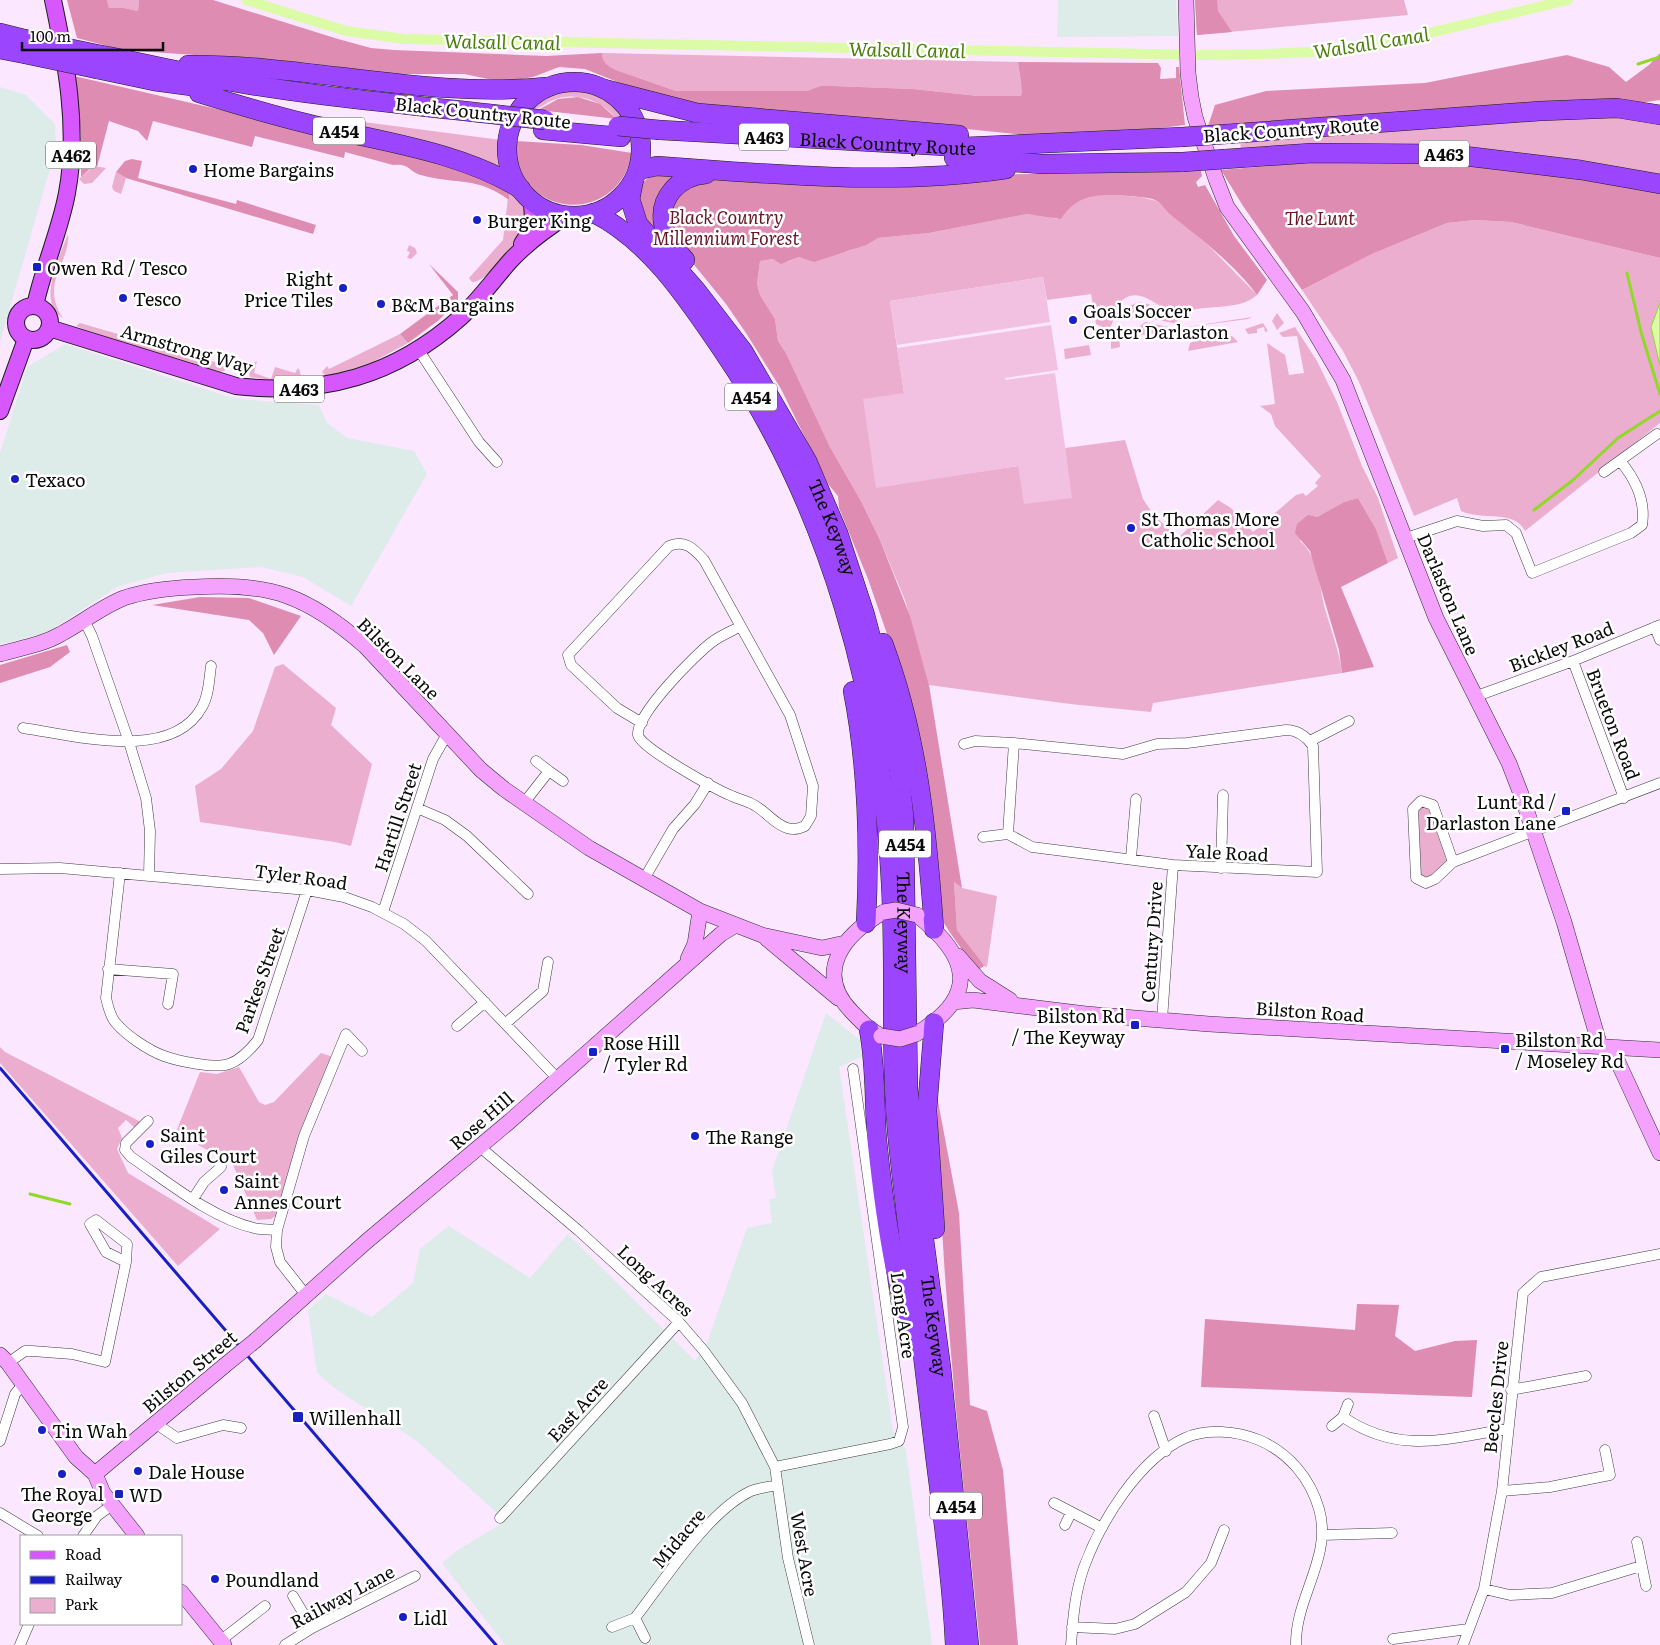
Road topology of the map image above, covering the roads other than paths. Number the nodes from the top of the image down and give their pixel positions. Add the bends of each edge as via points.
1 (53, 0) edge
2 (1186, 0) edge
3 (0, 33) edge
4 (24, 46) junction
5 (0, 49) edge
6 (156, 73) junction
7 (550, 86) junction
8 (604, 89) junction
9 (1660, 115) edge
10 (661, 135) junction
11 (1045, 142) junction
12 (1042, 164) junction
13 (737, 172) junction
14 (636, 174) junction
15 (1660, 184) edge
16 (526, 194) junction
17 (594, 213) junction
18 (568, 215) junction
19 (512, 259) junction
20 (35, 306) junction
21 (50, 328) junction
22 (26, 339) junction
23 (418, 349) junction
24 (743, 351) junction
25 (0, 410) edge
26 (1657, 434) dead end
27 (497, 462) dead end
28 (1620, 462) junction
29 (1604, 472) dead end
30 (815, 525) junction
31 (838, 533) junction
32 (1406, 538) junction
33 (84, 620) junction
34 (1657, 626) edge
35 (739, 627) junction
36 (1660, 640) edge
37 (0, 654) edge
38 (1573, 661) junction
39 (211, 666) dead end
40 (1474, 697) junction
41 (1348, 721) dead end
42 (642, 723) junction
43 (22, 728) dead end
44 (447, 734) junction
45 (1310, 741) junction
46 (129, 742) junction
47 (1014, 743) junction
48 (964, 744) dead end
49 (536, 761) dead end
50 (549, 771) junction
51 (563, 781) dead end
52 (708, 783) junction
53 (1660, 783) edge
54 (1223, 795) dead end
55 (1624, 798) junction
56 (1136, 799) dead end
57 (524, 803) junction
58 (417, 808) junction
59 (1536, 831) junction
60 (1008, 834) junction
61 (983, 837) dead end
62 (1131, 858) junction
63 (1453, 862) junction
64 (1172, 865) junction
65 (1220, 868) junction
66 (0, 869) edge
67 (120, 873) junction
68 (149, 875) junction
69 (644, 879) junction
70 (307, 890) junction
71 (528, 894) dead end
72 (700, 911) junction
73 (383, 912) junction
74 (866, 923) junction
75 (736, 925) junction
76 (934, 929) junction
77 (762, 935) junction
78 (845, 943) junction
79 (954, 952) junction
80 (548, 962) dead end
81 (108, 969) junction
82 (679, 971) junction
83 (841, 1001) junction
84 (485, 1002) junction
85 (954, 1002) junction
86 (168, 1004) dead end
87 (1019, 1005) junction
88 (1162, 1020) junction
89 (506, 1023) junction
90 (934, 1023) junction
91 (457, 1026) dead end
92 (875, 1033) junction
93 (1606, 1046) junction
94 (1660, 1050) edge
95 (362, 1051) dead end
96 (853, 1069) dead end
97 (557, 1078) junction
98 (148, 1121) dead end
99 (480, 1147) junction
100 (1660, 1153) edge
101 (221, 1166) dead end
102 (193, 1199) junction
103 (277, 1230) junction
104 (1660, 1254) edge
105 (126, 1262) dead end
106 (306, 1295) junction
107 (679, 1322) junction
108 (4, 1359) edge
109 (941, 1367) junction
110 (1586, 1376) dead end
111 (926, 1383) junction
112 (23, 1384) junction
113 (1511, 1390) junction
114 (1348, 1404) dead end
115 (1154, 1416) dead end
116 (1343, 1417) junction
117 (155, 1423) junction
118 (1332, 1426) dead end
119 (242, 1428) dead end
120 (1507, 1429) junction
121 (0, 1441) edge
122 (1605, 1450) dead end
123 (1166, 1451) junction
124 (775, 1467) junction
125 (95, 1474) junction
126 (777, 1485) junction
127 (1502, 1491) junction
128 (1054, 1503) dead end
129 (112, 1505) junction
130 (0, 1513) edge
131 (1071, 1513) junction
132 (500, 1518) dead end
133 (1065, 1525) dead end
134 (1102, 1528) junction
135 (1224, 1530) dead end
136 (1392, 1533) dead end
137 (36, 1535) edge
138 (84, 1535) edge
139 (136, 1535) edge
140 (1322, 1535) junction
141 (1637, 1542) dead end
142 (1641, 1566) junction
143 (415, 1576) dead end
144 (1646, 1586) dead end
145 (1484, 1589) junction
146 (182, 1593) edge
147 (293, 1596) dead end
148 (265, 1606) dead end
149 (635, 1618) junction
150 (29, 1625) edge
151 (612, 1627) dead end
152 (1072, 1627) junction
153 (312, 1628) junction
154 (1468, 1629) junction
155 (645, 1638) dead end
156 (1393, 1639) dead end
157 (222, 1643) edge
158 (20, 1645) edge
159 (285, 1645) edge
160 (809, 1645) edge
161 (956, 1645) edge
162 (969, 1645) edge
163 (1071, 1645) edge
164 (1296, 1645) edge
165 (1462, 1645) edge

1 - 20 main road, A462 via 71,110 71,156 67,193
2 - 32 main road, Darlaston Lane via 1188,74 1194,117 1227,207 1303,312 1342,380
3 - 4 highway, Black Country Route / A454
4 - 5 highway, Black Country Route / A454
4 - 6 highway, Black Country Route / A454, bridge
6 - 7 highway, A454 via 215,64 485,90
6 - 10 highway, Black Country Route / A463, bridge via 500,120
6 - 16 highway, A454 via 308,124 423,150 499,176
7 - 8 highway via 576,82
7 - 16 highway via 527,101 511,126 508,155 512,172
8 - 11 highway via 697,113
8 - 14 highway via 621,101 637,126 641,144
9 - 11 highway, Black Country Route / A463, bridge via 1617,108 1540,111 1182,137
10 - 11 highway, Black Country Route / A463 via 963,147
10 - 12 highway, Black Country Route / A463 via 782,150
12 - 13 highway via 967,175 876,178
12 - 15 highway, Black Country Route / A463, bridge via 1183,162 1312,154 1448,154 1581,170
13 - 14 highway via 657,166
13 - 24 highway via 698,175 677,184 666,202 663,221 676,249 732,325
14 - 17 highway via 615,202
14 - 24 highway, The Keyway / A454 via 630,199 638,224 696,290
16 - 18 highway via 549,211
16 - 19 main road, Armstrong Way via 534,215 533,224
17 - 18 highway
17 - 30 highway, The Keyway / A454 via 618,225 632,238 703,321 759,410
18 - 19 main road, Armstrong Way
19 - 23 main road, Armstrong Way / A463 via 461,317
20 - 21 main road via 48,314
20 - 22 main road via 18,316 17,327
21 - 22 main road via 40,339
21 - 23 main road, Armstrong Way / A463 via 230,384 266,389 308,388 350,381
22 - 25 main road
23 - 27 street
24 - 31 highway, The Keyway / A454 via 807,461
26 - 28 street
28 - 29 street
28 - 32 street via 1637,486 1643,513 1642,525 1632,533 1532,573 1516,533 1506,525 1483,526 1457,521
30 - 74 highway via 860,730 868,807
30 - 111 highway, The Keyway / A454 via 849,626 881,766 892,888 893,1086
31 - 76 highway via 896,677 926,822
31 - 109 highway, The Keyway / A454 via 877,660 900,770 906,868 908,1088 916,1179
32 - 40 main road, Darlaston Lane via 1440,625
33 - 37 main road, Bilston Lane via 42,644
33 - 44 main road, Bilston Lane via 124,598 155,590 230,585 280,593 302,601 344,628 365,646
33 - 46 street
34 - 36 street
34 - 38 street, Bickley Road
35 - 42 street via 713,641 682,669 657,697
35 - 42 street via 704,560 694,548 682,544 669,546 568,655 571,665 610,702
35 - 52 street via 790,715 813,786 811,816 805,826 792,830 776,822 765,810
38 - 40 street, Bickley Road
38 - 55 street, Brueton Road
39 - 46 street via 203,706 188,725 154,741
40 - 59 main road, Darlaston Lane via 1509,763
41 - 45 street
42 - 52 street via 637,734 641,742
43 - 46 street
44 - 57 main road, Bilston Lane via 481,770
44 - 58 street, Hartill Street via 436,750
45 - 47 street via 1295,730 1286,730 1157,744 1124,754
45 - 65 street, Yale Road via 1315,757 1317,872
46 - 68 street via 148,809
47 - 48 street via 976,741
47 - 60 street
49 - 50 street
50 - 51 street
50 - 57 street
52 - 69 street via 673,829
53 - 55 street
54 - 65 street
55 - 59 street
56 - 62 street
57 - 69 main road, Bilston Lane via 589,848
58 - 71 street via 445,820 467,836
58 - 73 street, Hartill Street
59 - 63 street
59 - 93 main road, Darlaston Lane
60 - 61 street
60 - 62 street, Yale Road via 1032,847
62 - 64 street, Yale Road
63 - 63 street via 1435,879 1426,882 1416,878 1413,809 1421,801 1433,805
64 - 65 street, Yale Road
64 - 88 street, Century Drive
66 - 67 street, Tyler Road via 42,867
67 - 68 street, Tyler Road
67 - 81 street, Parkes Street
68 - 70 street, Tyler Road
69 - 72 main road, Bilston Lane
70 - 73 street, Tyler Road via 344,897
70 - 81 street, Parkes Street via 258,1040 247,1053 228,1064 208,1065 164,1056 116,1023 106,998
72 - 75 main road
72 - 82 main road, Rose Hill via 695,944
73 - 84 street, Tyler Road via 426,941
74 - 76 main road, bridge via 884,912 896,910 917,915
74 - 78 main road
75 - 77 main road
75 - 82 main road, Rose Hill
76 - 79 main road
77 - 78 main road via 822,948
77 - 83 main road
78 - 83 main road via 834,965 833,980
79 - 85 main road via 961,982
79 - 87 main road, Bilston Road via 991,990
80 - 89 street via 543,991
81 - 86 street via 173,974
82 - 97 main road, Rose Hill
83 - 92 main road
84 - 89 street, Tyler Road
84 - 91 street
85 - 87 main road, Bilston Road via 973,1000
85 - 90 main road
87 - 88 main road, Bilston Road
88 - 93 main road, Bilston Road
89 - 97 street, Tyler Road
90 - 92 main road, bridge via 900,1039
90 - 109 highway via 927,1110
92 - 111 highway via 877,1140 889,1226 906,1316
93 - 94 main road, Bilston Road
93 - 100 main road, Darlaston Lane
95 - 103 street via 346,1034 304,1136
96 - 124 street, Long Acre via 903,1427 899,1440 890,1444
97 - 99 main road, Rose Hill
98 - 102 street via 129,1138 124,1150
99 - 106 main road, Rose Hill
99 - 107 street, Long Acres
101 - 102 street via 204,1182
102 - 103 street via 230,1220 256,1229
103 - 106 street via 276,1247 280,1262
104 - 113 street, Beccles Drive via 1534,1281 1521,1300
105 - 108 street via 105,1362 72,1354 32,1351
106 - 117 main road, Bilston Street, bridge
107 - 124 street, Long Acres via 704,1350 742,1403
107 - 132 street, East Acre
108 - 112 main road
109 - 162 highway, The Keyway / A454
110 - 113 street
111 - 161 highway, The Keyway / A454
112 - 121 street via 16,1391
112 - 125 main road via 76,1457
113 - 120 street, Beccles Drive
114 - 116 street
115 - 123 street
116 - 118 street
116 - 120 street via 1362,1430 1411,1442 1435,1442
117 - 119 street via 177,1438 223,1425
117 - 125 main road, Bilston Street
120 - 127 street, Beccles Drive
122 - 127 street via 1610,1475 1550,1487
123 - 134 street via 1118,1500
123 - 140 street via 1193,1436 1220,1432 1253,1438 1273,1446 1305,1479 1319,1508
124 - 126 street, West Acre
125 - 129 main road via 99,1488
126 - 149 street, Midacre via 751,1491 724,1510 696,1540
126 - 160 street, West Acre via 788,1558
127 - 145 street, Beccles Drive
128 - 131 street
129 - 138 street via 97,1516
129 - 139 main road
130 - 137 street
131 - 133 street
131 - 134 street
134 - 152 street via 1084,1567
135 - 152 street via 1211,1563 1199,1578 1186,1592 1143,1620 1115,1629
136 - 140 street
140 - 164 street via 1317,1565 1298,1617
141 - 142 street
142 - 144 street
142 - 145 street via 1552,1593 1510,1595
143 - 153 street, Railway Lane
145 - 154 street, Beccles Drive
146 - 157 main road
147 - 153 street
148 - 157 street
149 - 151 street
149 - 155 street
150 - 158 street
152 - 163 street
153 - 159 street, Railway Lane
154 - 156 street
154 - 165 street, Beccles Drive

